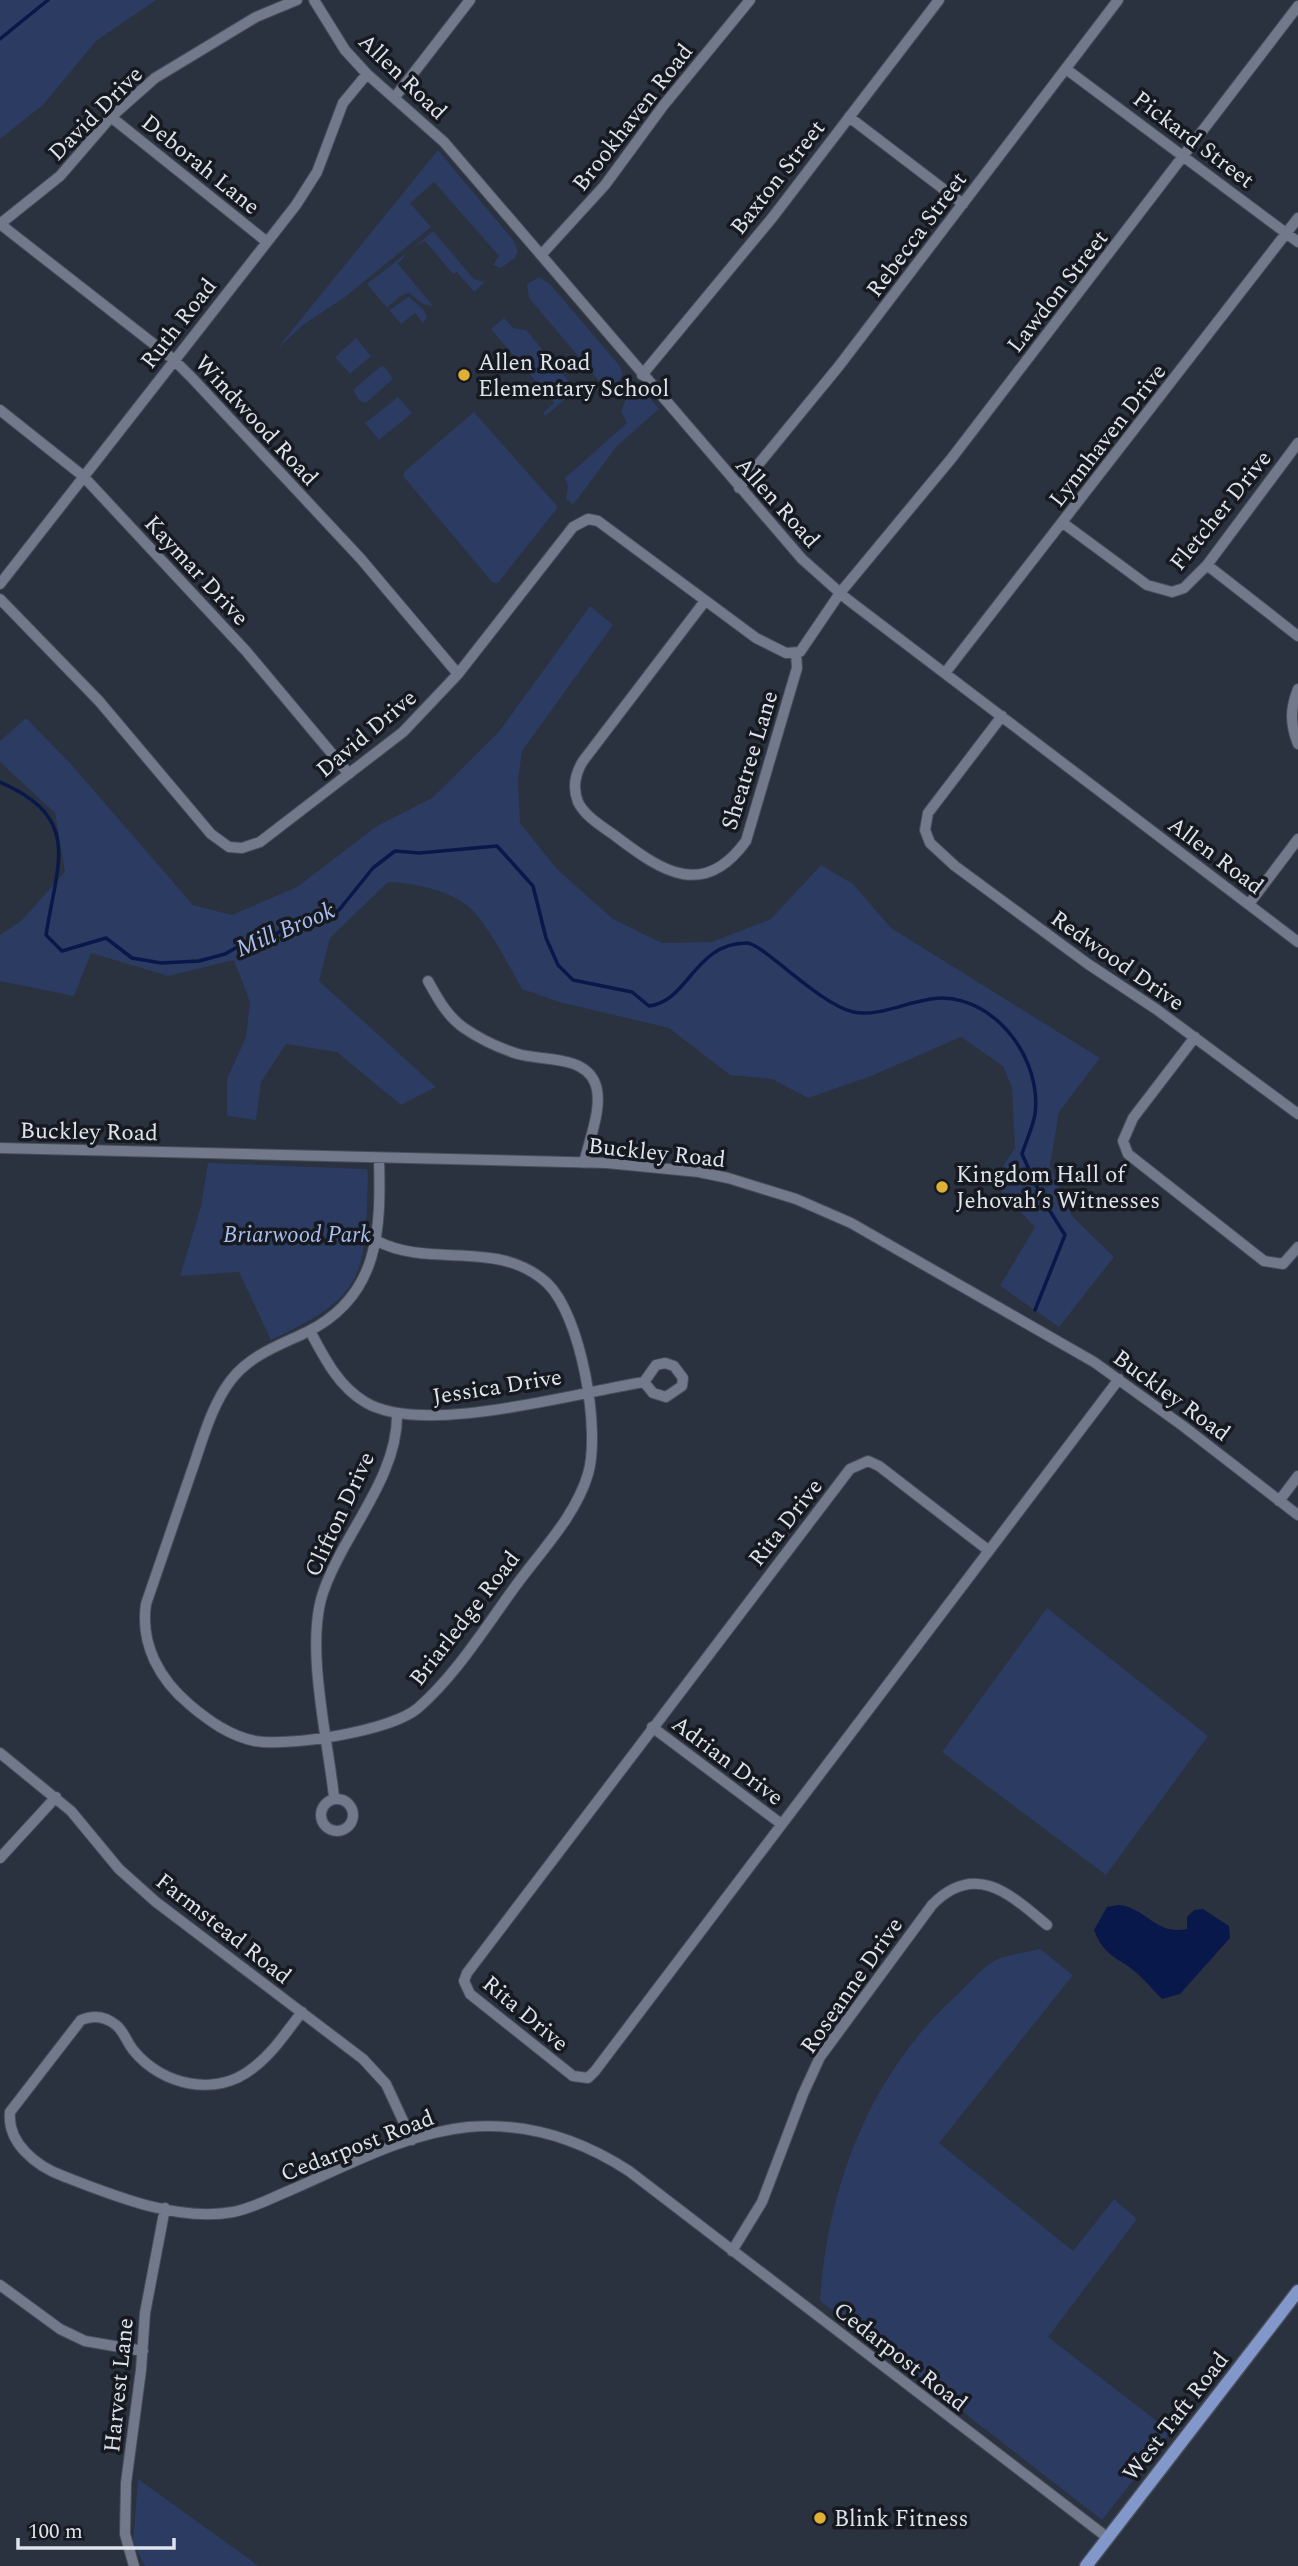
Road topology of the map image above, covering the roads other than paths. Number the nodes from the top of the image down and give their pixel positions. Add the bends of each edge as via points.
1 (297, 0) edge
2 (314, 0) edge
3 (471, 0) edge
4 (750, 0) edge
5 (939, 0) edge
6 (1118, 0) edge
7 (1298, 6) edge
8 (1066, 69) junction
9 (367, 74) junction
10 (395, 97) junction
11 (111, 117) junction
12 (849, 117) junction
13 (1184, 156) junction
14 (963, 204) junction
15 (1298, 218) edge
16 (0, 224) edge
17 (1286, 233) junction
18 (267, 242) junction
19 (1298, 242) edge
20 (541, 255) junction
21 (173, 359) junction
22 (642, 375) junction
23 (0, 410) edge
24 (1298, 443) edge
25 (83, 476) junction
26 (739, 488) junction
27 (1063, 523) junction
28 (1207, 565) junction
29 (0, 584) edge
30 (839, 593) junction
31 (0, 599) edge
32 (705, 601) junction
33 (1298, 636) edge
34 (796, 653) junction
35 (945, 673) junction
36 (458, 674) junction
37 (1298, 689) edge
38 (1002, 716) junction
39 (1298, 744) edge
40 (349, 774) junction
41 (1298, 839) edge
42 (1249, 904) junction
43 (1298, 942) edge
44 (428, 981) dead end
45 (1195, 1037) junction
46 (1298, 1114) edge
47 (0, 1148) edge
48 (379, 1158) junction
49 (584, 1163) junction
50 (377, 1241) junction
51 (1298, 1247) edge
52 (310, 1331) junction
53 (1119, 1379) junction
54 (644, 1382) dead end
55 (586, 1391) junction
56 (397, 1414) junction
57 (1298, 1476) edge
58 (1279, 1501) junction
59 (1298, 1516) edge
60 (988, 1550) junction
61 (652, 1727) junction
62 (327, 1735) junction
63 (0, 1753) edge
64 (56, 1797) junction
65 (334, 1797) dead end
66 (780, 1823) junction
67 (0, 1858) edge
68 (1047, 1925) dead end
69 (302, 2012) junction
70 (412, 2140) junction
71 (165, 2208) junction
72 (732, 2251) junction
73 (0, 2285) edge
74 (1298, 2291) edge
75 (143, 2351) junction
76 (1108, 2538) junction
77 (134, 2566) edge
78 (1086, 2566) edge

1 - 11 street, David Drive via 196,51 155,78
2 - 9 street, Allen Road via 345,50
3 - 10 street
4 - 20 street, Brookhaven Road via 605,185
5 - 12 street, Baxton Street
6 - 8 street, Rebecca Street
7 - 13 street, Lawdon Street
8 - 13 street, Pickard Street
8 - 14 street, Rebecca Street
9 - 10 street, Allen Road
9 - 18 street, Ruth Road via 343,103 317,172
10 - 20 street, Allen Road via 444,142
11 - 16 street, David Drive via 60,176
11 - 18 street, Deborah Lane
12 - 14 street
12 - 22 street, Baxton Street
13 - 17 street, Pickard Street
13 - 30 street, Lawdon Street via 951,459
14 - 26 street, Rebecca Street
15 - 17 street, Lynnhaven Drive
16 - 21 street, Windwood Road
17 - 19 street, Pickard Street
17 - 27 street, Lynnhaven Drive
18 - 21 street, Ruth Road
20 - 22 street, Allen Road
21 - 25 street, Ruth Road
21 - 36 street, Windwood Road via 361,559
22 - 26 street, Allen Road
23 - 25 street, Kaymar Drive
24 - 28 street, Fletcher Drive
25 - 29 street, Ruth Road
25 - 40 street, Kaymar Drive via 246,651
26 - 30 street, Allen Road
27 - 28 street, Fletcher Drive via 1160,591 1184,588
27 - 35 street, Lynnhaven Drive
28 - 33 street
30 - 34 street via 806,647
30 - 35 street, Allen Road
31 - 40 street, David Drive via 99,701 211,834 229,847 260,842
32 - 34 street, David Drive via 756,638 786,653
32 - 34 street, Sheatree Lane via 583,761 574,782 580,805 656,866 686,875 701,874 729,861 746,841 797,668
32 - 36 street, David Drive via 598,521 588,519 573,527
35 - 38 street, Allen Road
36 - 40 street, David Drive via 403,732
37 - 39 street via 1291,725
38 - 42 street, Allen Road
38 - 45 street, Redwood Drive via 928,813 925,830 930,843 955,866
41 - 42 street
42 - 43 street, Allen Road
44 - 49 street via 446,1012 463,1028 518,1054 579,1065 588,1072 596,1084 598,1102
45 - 46 street, Redwood Drive
45 - 51 street via 1129,1125 1123,1141 1128,1154 1264,1261 1283,1264
47 - 48 street, Buckley Road
48 - 49 street, Buckley Road
48 - 50 street, Briarledge Road
49 - 53 street, Buckley Road via 699,1172 796,1199 850,1223
50 - 52 street, Briarledge Road via 356,1292
50 - 55 street, Briarledge Road via 405,1252 484,1256 529,1268 560,1297 573,1322
52 - 56 street, Jessica Drive via 339,1380 363,1401
52 - 62 street, Briarledge Road via 249,1361 218,1400 145,1616 163,1678 208,1720 254,1741
53 - 58 street, Buckley Road
53 - 60 street, Rita Drive
54 - 55 street, Jessica Drive
55 - 56 street, Jessica Drive via 450,1416
55 - 62 street, Briarledge Road via 592,1444 589,1472 579,1498 466,1653 442,1684 400,1720
56 - 62 street, Clifton Drive via 394,1439 380,1477 323,1592 317,1633 318,1677
57 - 58 street
58 - 59 street, Buckley Road
60 - 61 street, Rita Drive via 879,1466 858,1463
60 - 66 street, Rita Drive
61 - 66 street, Adrian Drive
61 - 66 street, Rita Drive via 464,1981 470,1994 573,2076 588,2078 595,2071
62 - 65 street, Clifton Drive
63 - 64 street, Farmstead Road
64 - 67 street
64 - 69 street, Farmstead Road via 119,1869 156,1902
68 - 72 street, Roseanne Drive via 1012,1895 992,1885 955,1887 932,1905 820,2057 762,2202
69 - 70 street, Farmstead Road via 363,2059 386,2084
69 - 71 street, Cedarpost Road via 250,2071 211,2085 171,2080 133,2050 115,2024 89,2017 72,2028 10,2112 9,2124 17,2143 56,2174
70 - 71 street, Cedarpost Road via 248,2208 207,2214
70 - 72 street, Cedarpost Road via 445,2130 504,2126 578,2142 629,2171
71 - 75 street, Harvest Lane via 145,2313
72 - 76 street, Cedarpost Road
73 - 75 street via 60,2329 86,2341
74 - 76 main road, West Taft Road
75 - 77 street, Harvest Lane via 124,2504 125,2534
76 - 78 main road, West Taft Road

